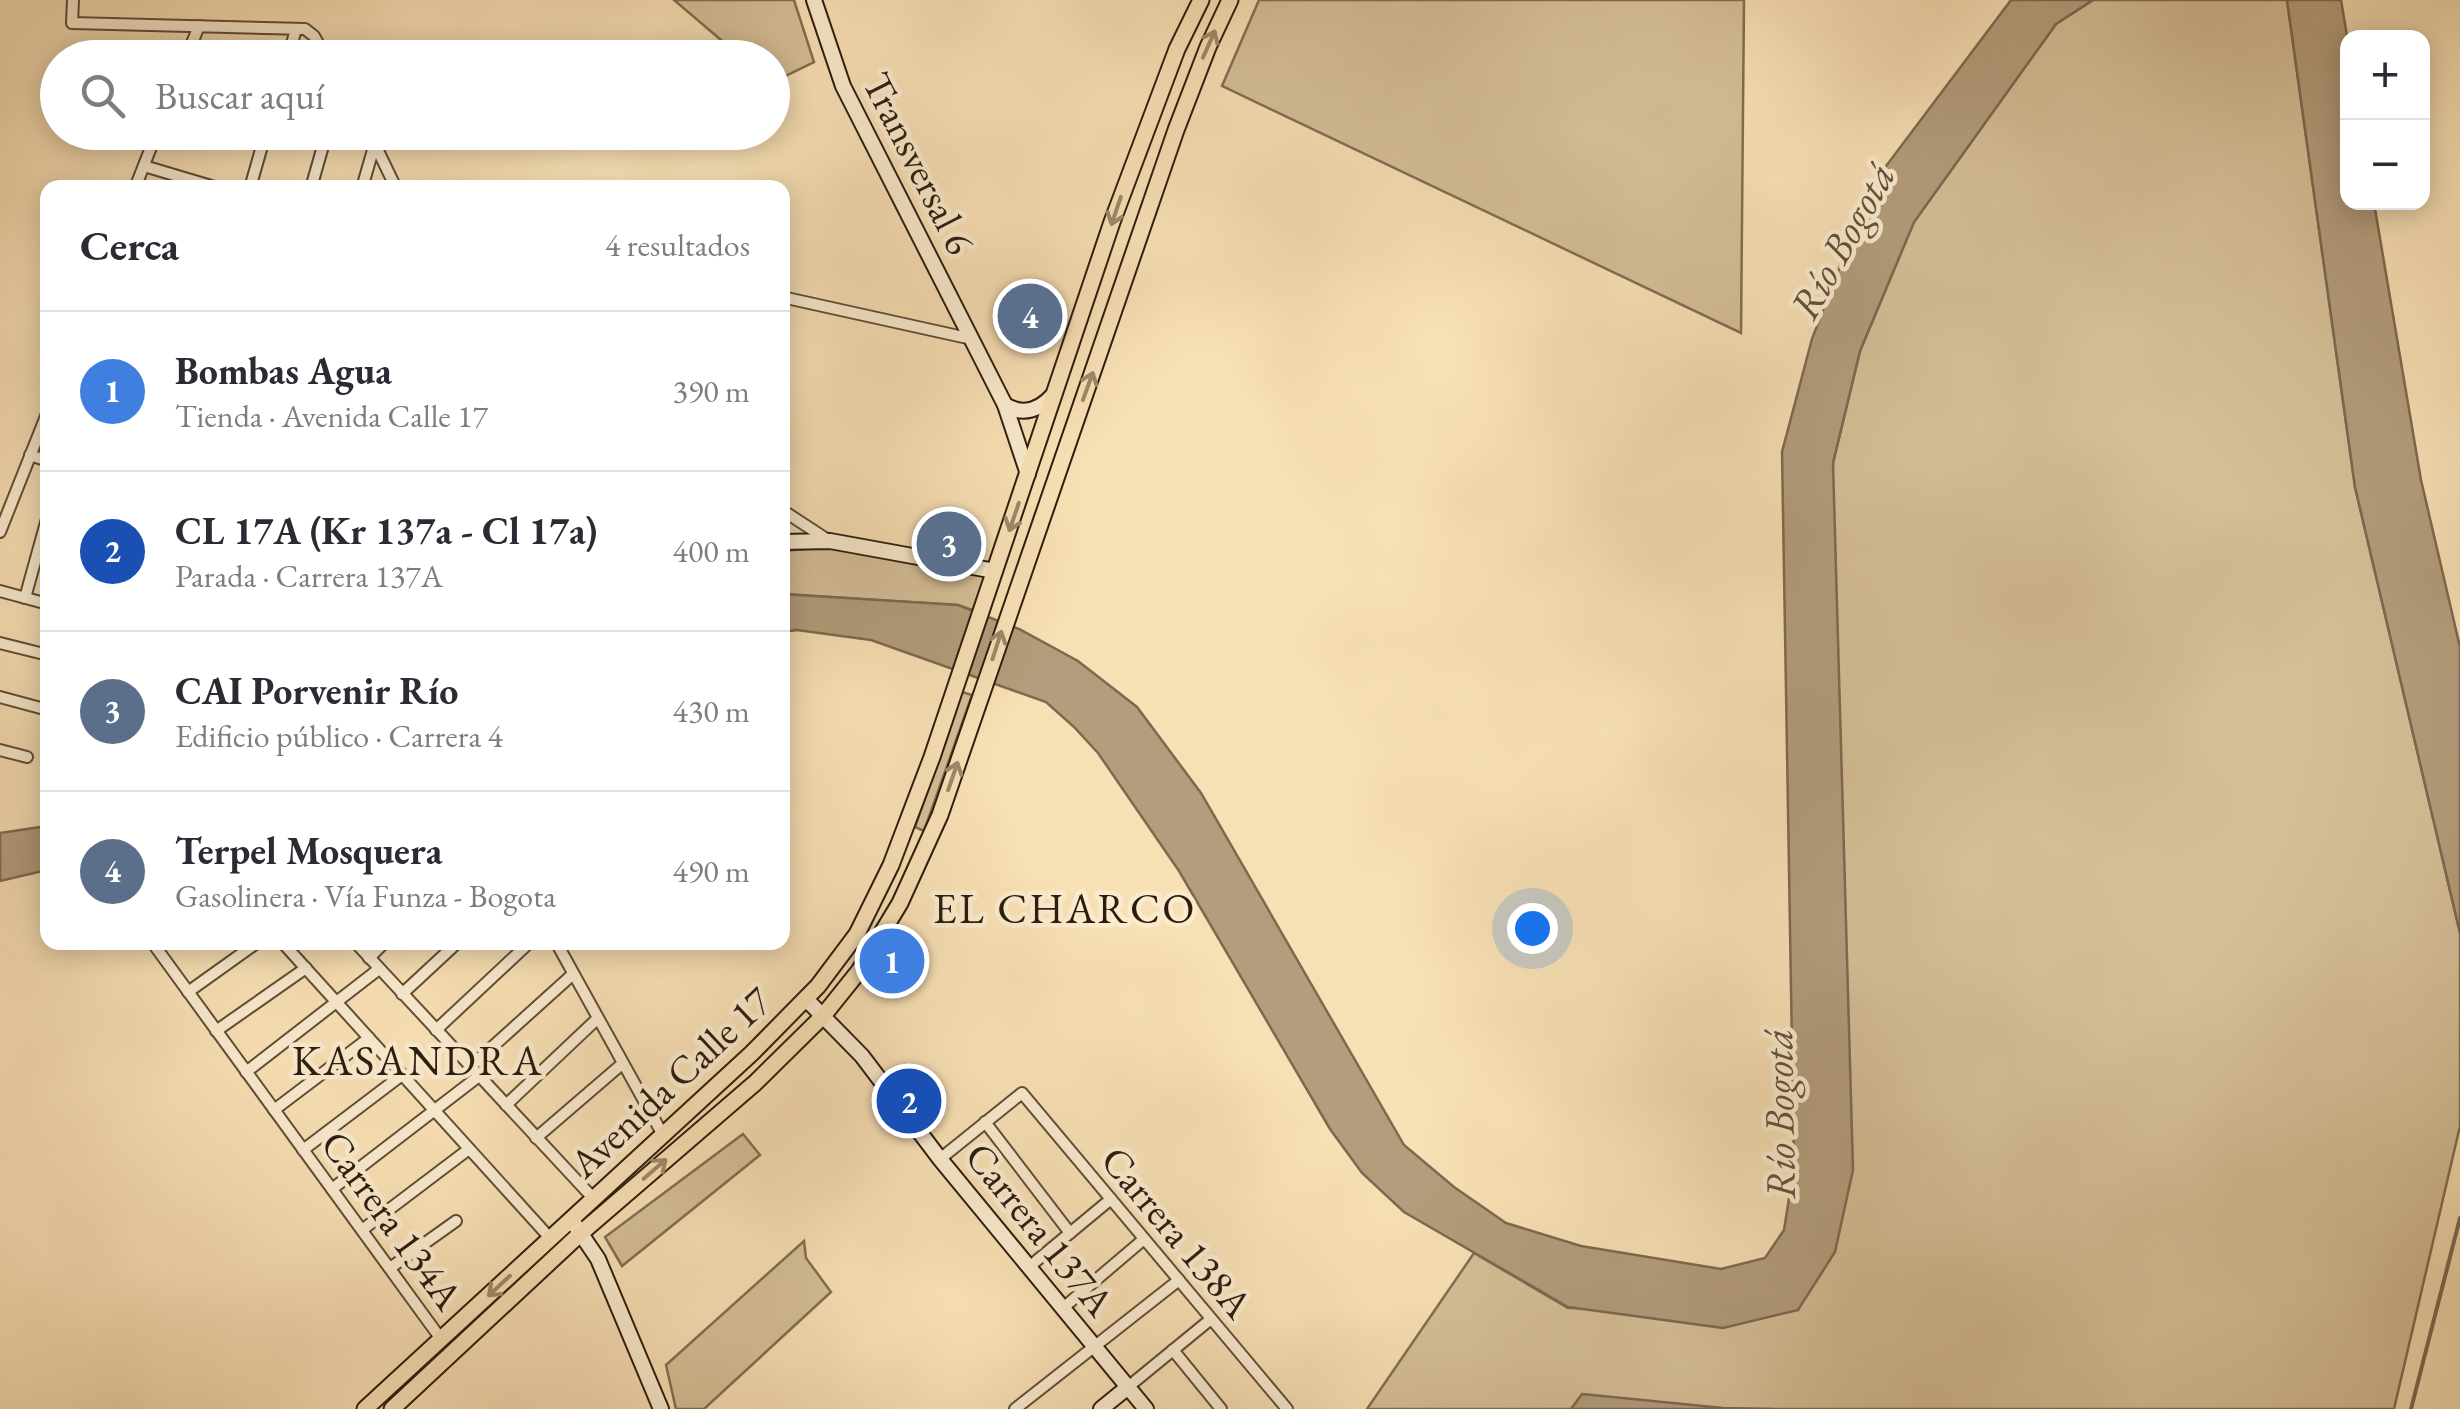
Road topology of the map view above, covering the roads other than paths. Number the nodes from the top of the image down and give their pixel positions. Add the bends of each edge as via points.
1 (73, 0) edge
2 (814, 0) edge
3 (1201, 0) edge
4 (1230, 0) edge
5 (198, 26) junction
6 (296, 30) junction
7 (193, 40) edge
8 (293, 40) edge
9 (315, 40) edge
10 (1150, 119) junction
11 (1176, 130) junction
12 (150, 150) edge
13 (261, 150) edge
14 (322, 150) edge
15 (370, 150) edge
16 (378, 150) edge
17 (144, 166) junction
18 (138, 180) edge
19 (191, 180) edge
20 (252, 180) edge
21 (313, 180) edge
22 (364, 180) edge
23 (392, 180) edge
24 (790, 299) edge
25 (972, 340) junction
26 (1056, 392) junction
27 (1006, 405) junction
28 (40, 431) edge
29 (30, 456) junction
30 (40, 459) edge
31 (1028, 474) junction
32 (790, 515) edge
33 (0, 532) edge
34 (830, 541) junction
35 (790, 542) edge
36 (40, 544) edge
37 (995, 571) junction
38 (0, 591) edge
39 (25, 598) junction
40 (40, 602) edge
41 (0, 643) edge
42 (40, 654) edge
43 (0, 697) edge
44 (40, 708) edge
45 (0, 750) edge
46 (27, 757) dead end
47 (900, 844) junction
48 (923, 854) junction
49 (157, 950) edge
50 (247, 950) edge
51 (289, 950) edge
52 (362, 950) edge
53 (377, 950) edge
54 (449, 950) edge
55 (521, 950) edge
56 (560, 950) edge
57 (369, 958) junction
58 (306, 968) junction
59 (379, 969) junction
60 (572, 976) junction
61 (188, 992) junction
62 (402, 994) junction
63 (806, 999) junction
64 (336, 1002) junction
65 (824, 1016) junction
66 (597, 1020) junction
67 (216, 1030) junction
68 (436, 1030) junction
69 (369, 1038) junction
70 (622, 1064) junction
71 (470, 1067) junction
72 (246, 1072) junction
73 (402, 1075) junction
74 (480, 1076) junction
75 (506, 1105) junction
76 (274, 1110) junction
77 (435, 1112) junction
78 (985, 1122) junction
79 (663, 1135) junction
80 (536, 1138) junction
81 (469, 1148) junction
82 (303, 1150) junction
83 (940, 1159) junction
84 (332, 1188) junction
85 (593, 1198) junction
86 (1111, 1199) junction
87 (456, 1221) dead end
88 (575, 1226) junction
89 (362, 1230) junction
90 (1070, 1233) junction
91 (550, 1238) junction
92 (1144, 1239) junction
93 (1029, 1267) junction
94 (390, 1268) junction
95 (1178, 1280) junction
96 (1063, 1308) junction
97 (1211, 1319) junction
98 (442, 1339) junction
99 (1094, 1346) junction
100 (1172, 1350) junction
101 (1128, 1387) junction
102 (365, 1409) edge
103 (392, 1409) edge
104 (661, 1409) edge
105 (1015, 1409) edge
106 (1101, 1409) edge
107 (1146, 1409) edge
108 (1221, 1409) edge
109 (1286, 1409) edge

1 - 5 street via 72,23
2 - 25 street, Transversal 6 via 842,86
3 - 10 main road, Avenida Calle 17
11 -> 4 main road, Avenida Calle 17
5 - 6 street
5 - 7 street
6 - 8 street
6 - 9 street via 309,30
10 - 11 main road
10 -> 26 main road, Avenida Calle 17
48 -> 11 main road, Avenida Calle 17
12 - 17 street
13 - 20 street
14 - 21 street
15 - 22 street
16 - 23 street
17 - 18 street
17 - 19 street
24 - 25 street
25 - 27 street, Transversal 6
26 - 27 street via 1036,409
26 - 31 main road, Avenida Calle 17
27 - 31 street, Transversal 6
28 - 29 street
29 - 30 street
29 - 33 street
31 -> 37 main road, Avenida Calle 17
32 - 34 street
34 - 35 street
34 - 37 street
36 - 39 street
37 - 47 main road, Avenida Calle 17
38 - 39 street
39 - 40 street
41 - 42 street
43 - 44 street
45 - 46 street
47 - 48 main road
47 - 63 main road, Avenida Calle 17 via 857,934
48 - 65 main road, Avenida Calle 17 via 881,936
49 - 61 street, Carrera 134A
50 - 61 street
51 - 58 street
52 - 57 street
53 - 57 street
54 - 62 street
55 - 68 street
56 - 60 street
57 - 59 street
58 - 64 street
58 - 67 street
59 - 62 street
59 - 64 street
60 - 66 street
60 - 71 street
61 - 67 street, Carrera 134A
62 - 68 street
63 - 65 street, Carrera 137A
63 - 79 main road, Avenida Calle 17
64 - 69 street
64 - 72 street
65 - 83 street, Carrera 137A
88 -> 65 main road, Avenida Calle 17 via 756,1083
66 - 70 street
66 - 75 street
67 - 72 street, Carrera 134A
68 - 71 street
69 - 73 street
69 - 76 street
70 - 79 street
70 - 80 street
71 - 74 street
72 - 76 street, Carrera 134A
73 - 77 street
73 - 82 street
74 - 75 street
74 - 77 street
75 - 80 street
76 - 82 street, Carrera 134A
77 - 81 street
77 - 84 street
78 - 83 street
78 - 86 street, Carrera 138A via 1022,1093
78 - 90 street
79 - 85 main road, Avenida Calle 17
80 - 85 street
81 - 89 street
81 - 91 street
82 - 84 street, Carrera 134A
83 - 93 street, Carrera 137A
84 - 89 street, Carrera 134A
85 - 88 main road, Avenida Calle 17
86 - 90 street
86 - 92 street, Carrera 138A
87 - 94 street
88 - 91 main road, Avenida Calle 17
88 - 103 main road, Avenida Calle 17
88 - 104 street via 598,1259
89 - 94 street, Carrera 134A
90 - 93 street
91 -> 98 main road, Avenida Calle 17
92 - 95 street, Carrera 138A
92 - 96 street
93 - 96 street, Carrera 137A
94 - 98 street, Carrera 134A
95 - 97 street, Carrera 138A
95 - 99 street
96 - 99 street, Carrera 137A
97 - 100 street
97 - 109 street, Carrera 138A
98 - 102 main road, Avenida Calle 17
99 - 101 street, Carrera 137A
99 - 105 street
100 - 101 street
100 - 108 street
101 - 106 street
101 - 107 street, Carrera 137A

